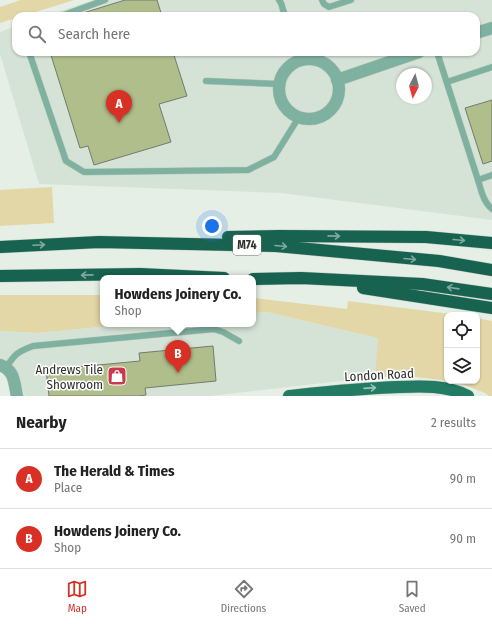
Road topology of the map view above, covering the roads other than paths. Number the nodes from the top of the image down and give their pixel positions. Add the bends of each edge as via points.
1 (105, 0) edge
2 (279, 0) edge
3 (322, 0) edge
4 (351, 0) edge
5 (72, 12) edge
6 (284, 12) edge
7 (492, 28) edge
8 (480, 32) edge
9 (30, 56) edge
10 (299, 56) edge
11 (407, 56) edge
12 (438, 56) edge
13 (492, 67) edge
14 (338, 80) junction
15 (206, 81) dead end
16 (447, 82) junction
17 (279, 84) junction
18 (299, 117) junction
19 (492, 175) edge
20 (478, 180) junction
21 (492, 209) edge
22 (99, 242) junction
23 (492, 243) edge
24 (0, 248) edge
25 (492, 270) edge
26 (161, 275) edge
27 (0, 276) edge
28 (256, 278) edge
29 (301, 278) junction
30 (492, 294) edge
31 (492, 308) edge
32 (239, 341) dead end
33 (3, 366) edge
34 (17, 396) edge
35 (289, 396) edge
36 (468, 396) edge

1 - 5 lane
2 - 6 lane
3 - 4 lane via 330,7
7 - 8 street
9 - 18 lane via 66,161 84,172 248,170 274,157
10 - 14 street via 319,60 334,72
10 - 17 street via 286,69
11 - 14 street
12 - 16 lane
13 - 16 lane
14 - 18 street via 339,90 333,107 318,117
15 - 17 lane
16 - 20 lane
17 - 18 street via 281,100
19 - 20 lane
20 - 21 lane via 486,202
22 -> 23 highway, M74 via 279,236 426,237
24 -> 22 highway, M74
22 -> 25 highway, M74 via 276,246 439,261
26 -> 27 highway
28 - 29 highway
30 -> 29 highway via 422,284
29 - 31 highway
32 - 33 lane via 214,329 33,346 19,352
33 - 34 street via 12,374
35 -> 36 main road, London Road via 370,388 426,386

